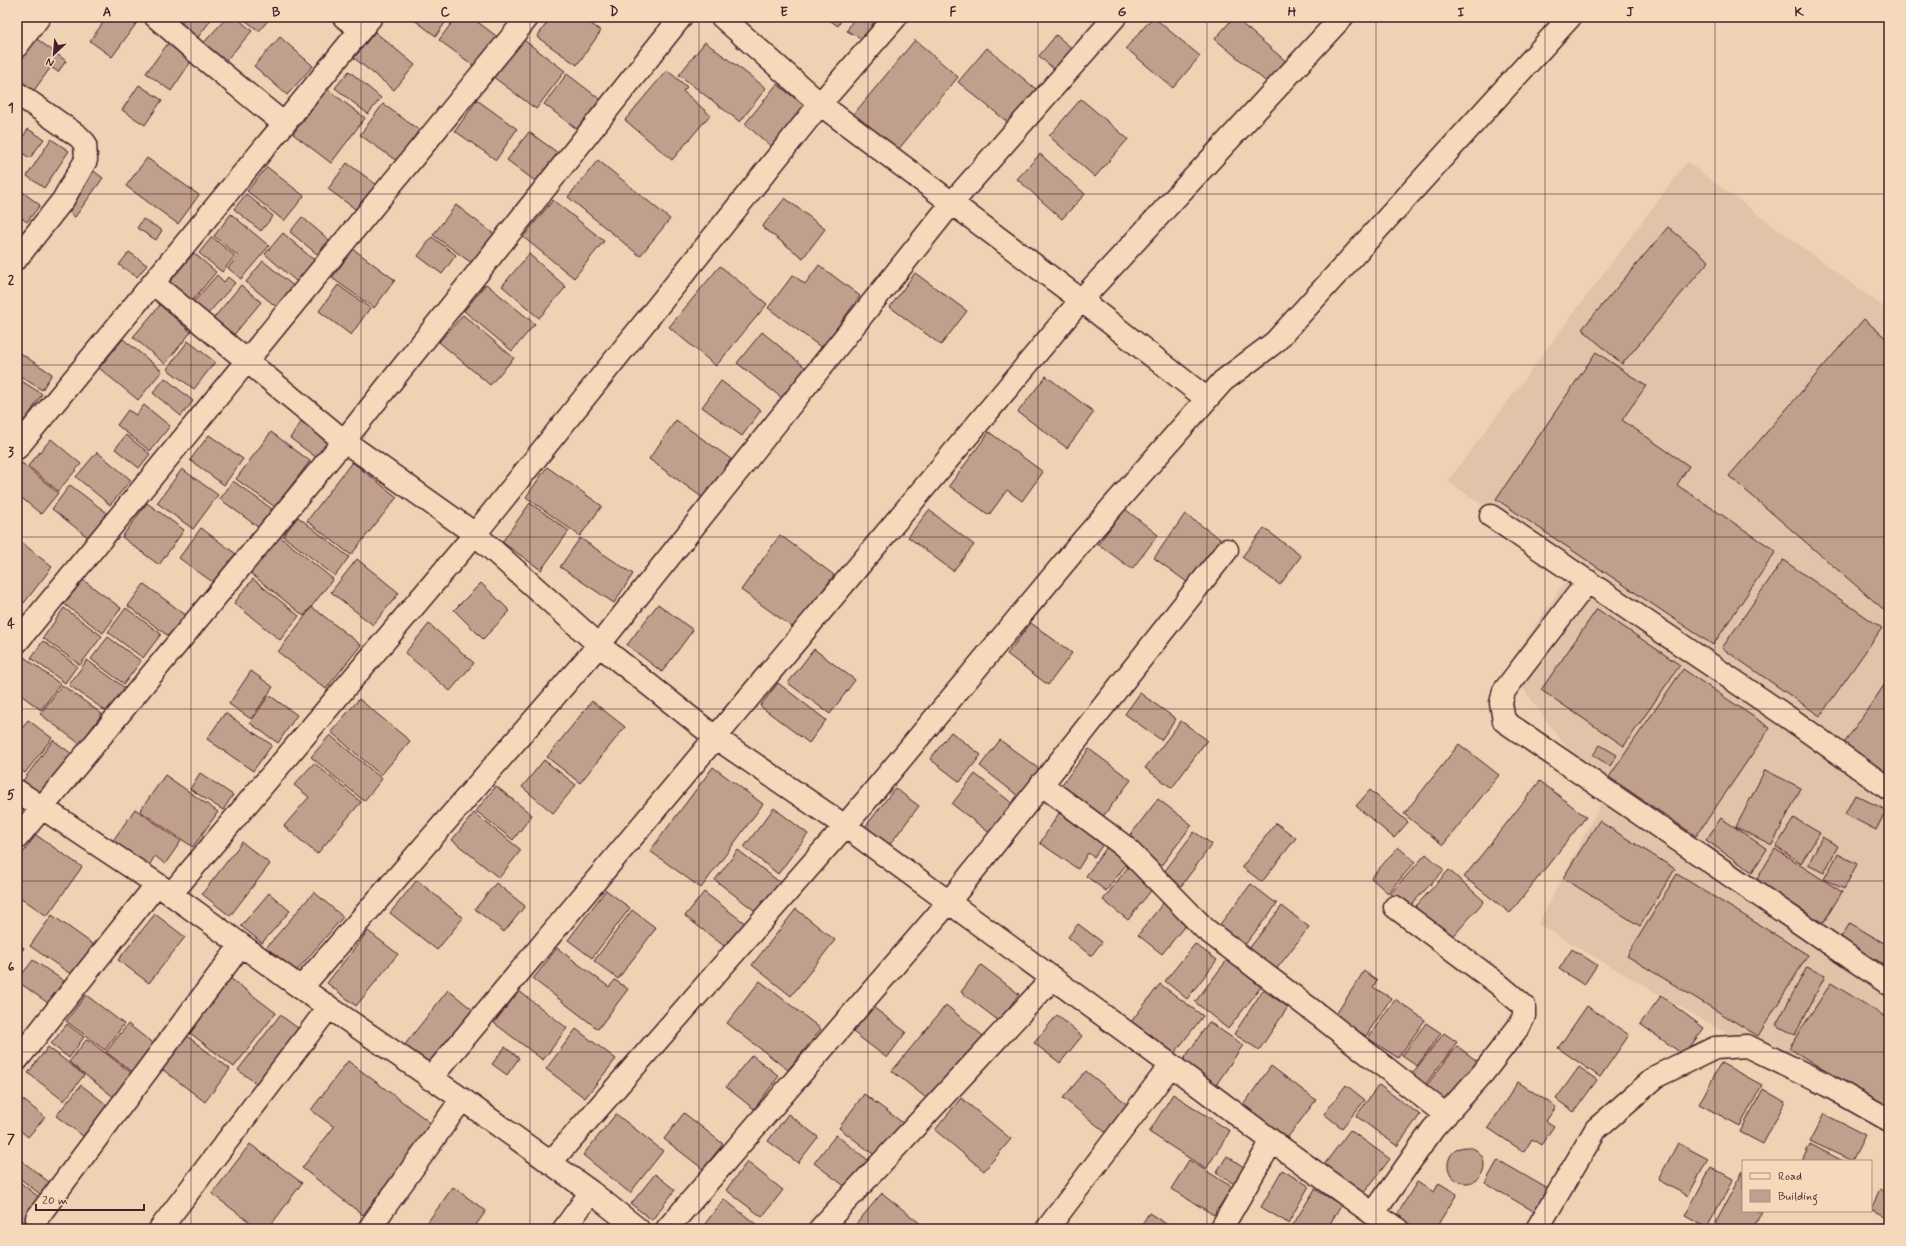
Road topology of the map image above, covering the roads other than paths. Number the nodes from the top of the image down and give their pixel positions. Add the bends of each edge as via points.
1 (40, 17) edge
2 (156, 17) edge
3 (528, 17) edge
4 (681, 17) edge
5 (722, 17) edge
6 (896, 17) edge
7 (1115, 17) edge
8 (1342, 17) edge
9 (1570, 17) edge
10 (358, 21) edge
11 (17, 46) edge
12 (17, 92) edge
13 (820, 104) junction
14 (284, 124) junction
15 (951, 204) junction
16 (17, 258) edge
17 (154, 284) junction
18 (1081, 300) junction
19 (247, 360) junction
20 (1207, 398) junction
21 (344, 441) junction
22 (17, 448) edge
23 (1491, 516) dead end
24 (475, 534) junction
25 (1228, 550) dead end
26 (1588, 581) junction
27 (17, 642) edge
28 (599, 645) junction
29 (716, 738) junction
30 (1041, 784) junction
31 (1889, 789) edge
32 (17, 791) edge
33 (41, 808) junction
34 (845, 826) junction
35 (17, 838) edge
36 (164, 889) junction
37 (948, 903) junction
38 (1395, 907) dead end
39 (241, 944) junction
40 (1053, 978) junction
41 (1889, 984) edge
42 (301, 988) junction
43 (329, 1007) junction
44 (17, 1060) edge
45 (1171, 1065) junction
46 (430, 1079) junction
47 (462, 1099) junction
48 (1446, 1116) junction
49 (1889, 1120) edge
50 (1272, 1141) junction
51 (550, 1163) junction
52 (592, 1192) junction
53 (37, 1218) dead end
54 (1384, 1223) edge
55 (160, 1229) edge
56 (369, 1229) edge
57 (564, 1229) edge
58 (638, 1229) edge
59 (667, 1229) edge
60 (820, 1229) edge
61 (1046, 1229) edge
62 (1221, 1229) edge
63 (1537, 1229) edge

1 - 11 street
2 - 14 street
3 - 19 street
4 - 21 street
5 - 13 street
6 - 13 street
7 - 15 street
8 - 18 street
9 - 20 street via 1275,342 1223,381
10 - 14 street
12 - 16 street via 78,136 85,143 86,160 63,200
13 - 15 street
13 - 24 street
14 - 17 street
15 - 18 street
15 - 28 street
17 - 19 street
17 - 22 street
18 - 20 street
18 - 29 street
19 - 21 street
19 - 27 street
20 - 34 street via 1084,539
21 - 24 street
21 - 33 street
23 - 26 street
24 - 28 street
24 - 36 street
25 - 30 street
26 - 31 street
26 - 41 street via 1504,691 1501,703 1504,721
28 - 29 street
28 - 42 street
29 - 34 street
29 - 46 street
30 - 37 street
30 - 48 street via 1124,846 1205,929
32 - 33 street
33 - 35 street
33 - 36 street
34 - 37 street
34 - 51 street
36 - 39 street
36 - 44 street
37 - 40 street
37 - 59 street
38 - 48 street via 1524,1006 1524,1016 1520,1025
39 - 42 street
39 - 53 street
40 - 45 street
40 - 60 street
42 - 43 street
43 - 46 street
43 - 55 street
45 - 50 street
45 - 61 street
46 - 47 street
47 - 51 street
47 - 56 street
48 - 54 street via 1433,1129
49 - 63 street via 1827,1085 1747,1046 1715,1048 1657,1076 1596,1129
50 - 54 street
50 - 62 street
51 - 52 street
52 - 57 street
52 - 58 street

